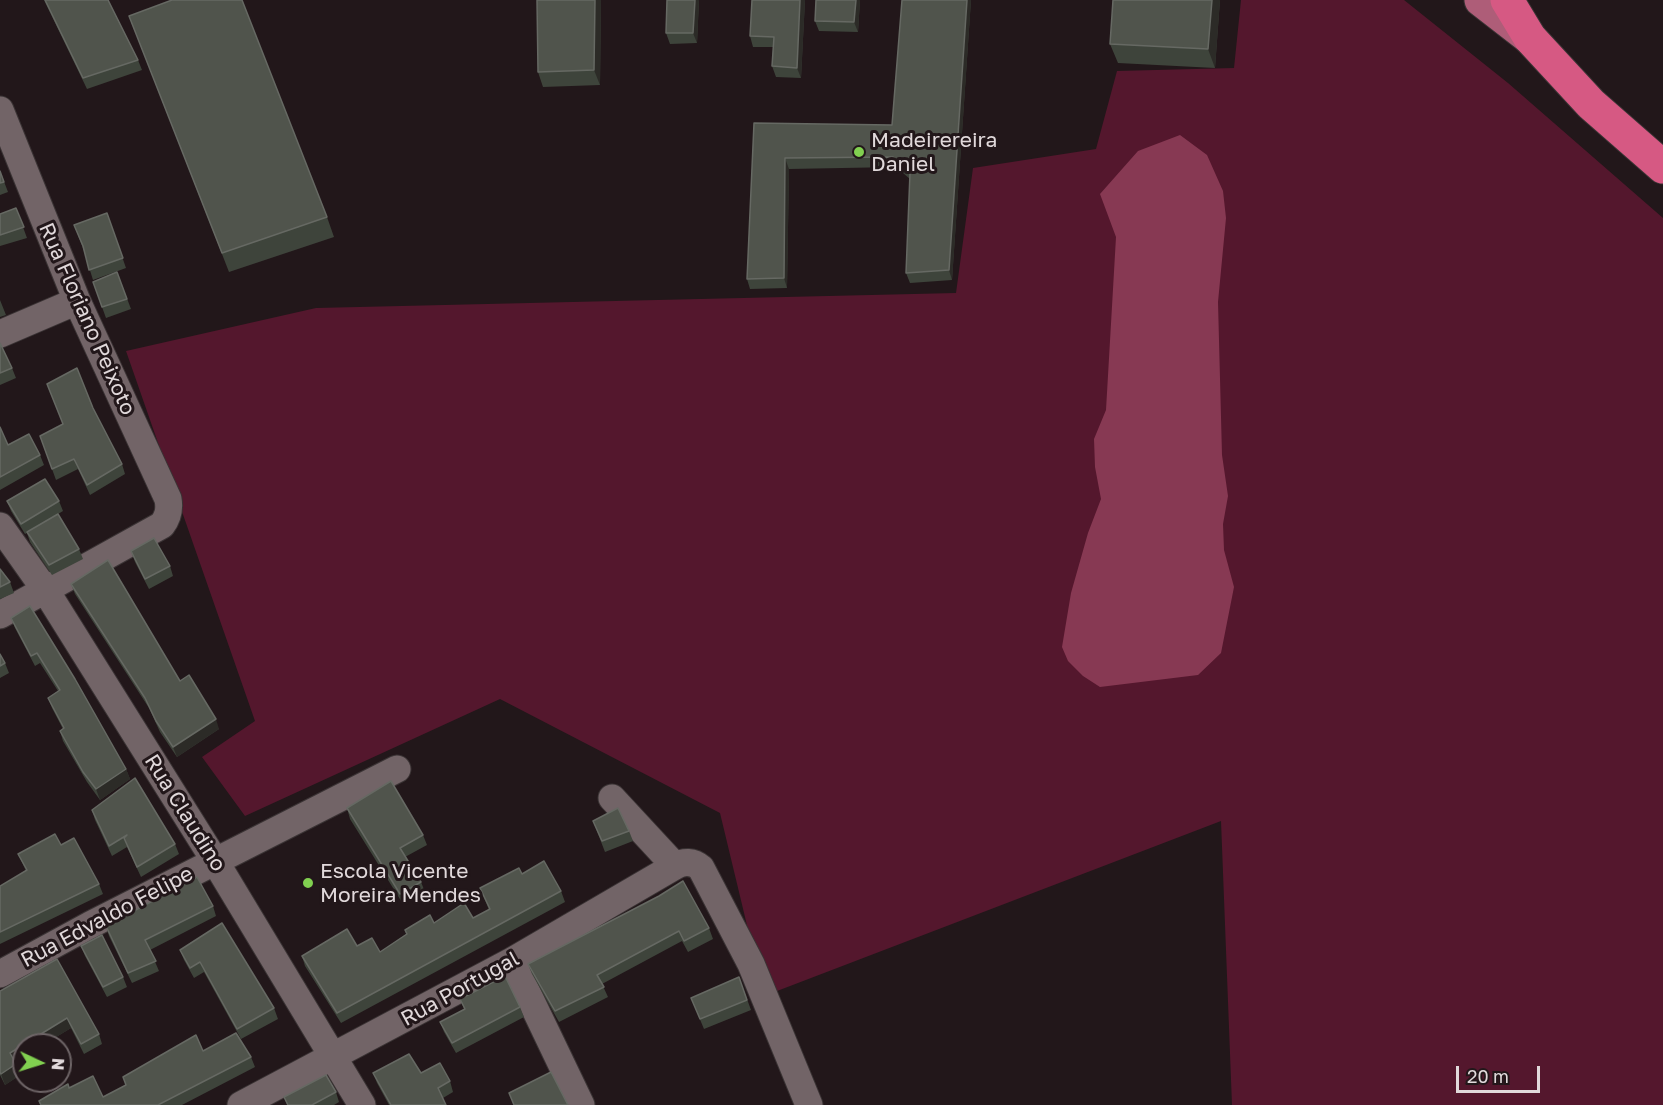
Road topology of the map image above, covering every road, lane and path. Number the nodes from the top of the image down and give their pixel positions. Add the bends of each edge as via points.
1 (1481, 0) edge
2 (1507, 0) edge
3 (1530, 38) junction
4 (2, 120) edge
5 (1663, 167) edge
6 (76, 301) junction
7 (0, 334) edge
8 (0, 526) edge
9 (46, 591) junction
10 (0, 615) edge
11 (397, 769) dead end
12 (612, 798) dead end
13 (215, 861) junction
14 (675, 866) junction
15 (512, 961) junction
16 (0, 974) edge
17 (333, 1057) junction
18 (241, 1105) edge
19 (362, 1105) edge
20 (581, 1105) edge
21 (809, 1105) edge

1 - 3 main road
2 - 3 highway
3 - 5 highway via 1591,104
4 - 6 street, Rua Floriano Peixoto
6 - 7 street
6 - 9 street, Rua Floriano Peixoto via 169,508 162,525
8 - 9 street, Rua Claudino
9 - 10 street
9 - 13 street, Rua Claudino
11 - 13 street, Rua Edvaldo Felipe
12 - 14 street
13 - 16 street, Rua Edvaldo Felipe
13 - 17 street, Rua Claudino
14 - 15 street, Rua Portugal
14 - 21 street via 688,862 701,868 751,964
15 - 17 street, Rua Portugal
15 - 20 street
17 - 18 street, Rua Portugal
17 - 19 street, Rua Claudino

